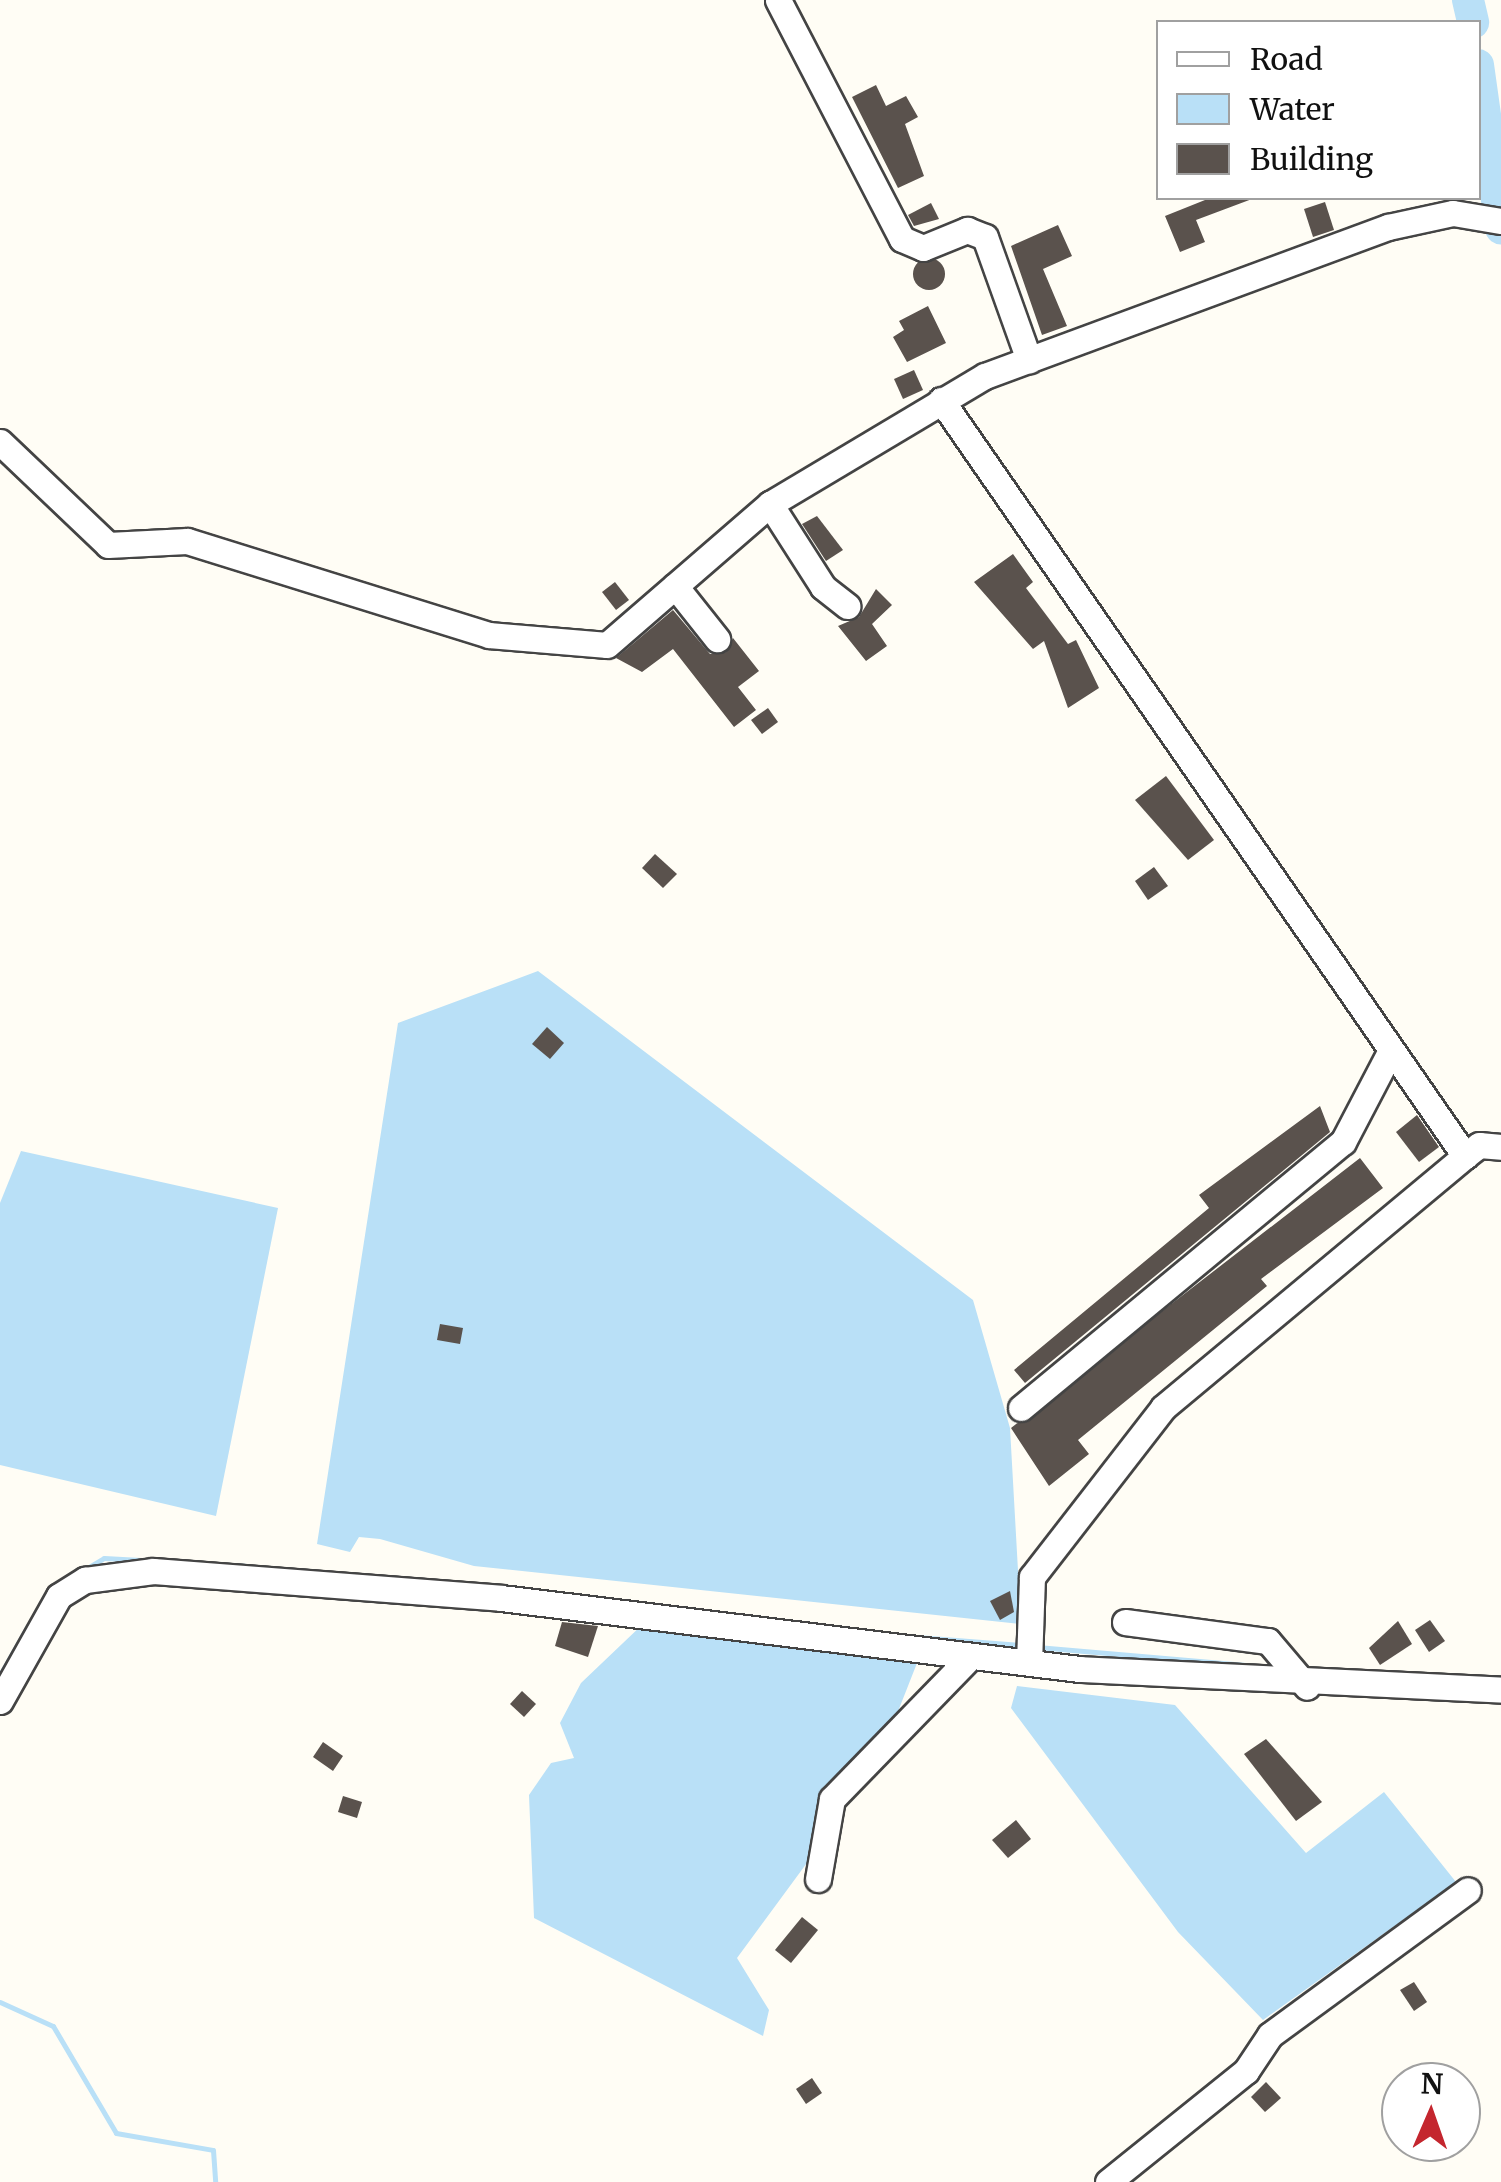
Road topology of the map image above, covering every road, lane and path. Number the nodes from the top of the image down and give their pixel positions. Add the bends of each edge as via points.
1 (778, 0) edge
2 (1501, 221) edge
3 (1029, 360) junction
4 (940, 400) junction
5 (0, 442) edge
6 (770, 504) junction
7 (675, 586) junction
8 (847, 606) dead end
9 (717, 639) dead end
10 (1390, 1052) junction
11 (1501, 1147) edge
12 (1465, 1156) junction
13 (1021, 1408) dead end
14 (1125, 1622) dead end
15 (1030, 1651) junction
16 (971, 1656) junction
17 (1301, 1680) junction
18 (1501, 1690) edge
19 (0, 1702) edge
20 (818, 1879) dead end
21 (1468, 1890) dead end
22 (1108, 2182) edge

1 - 3 street via 902,239 923,248 968,230 985,237
2 - 3 street via 1452,214 1388,226
3 - 4 street
4 - 6 street
4 - 10 street
5 - 7 street via 108,545 187,540 490,634 606,644
6 - 7 street
6 - 8 street via 823,587
7 - 9 street
10 - 12 street
10 - 13 street via 1344,1142
11 - 12 street via 1479,1145
12 - 15 street via 1162,1408 1036,1570
14 - 17 street via 1276,1648
15 - 16 street
15 - 17 street
16 - 19 street via 501,1598 122,1572 59,1596
16 - 20 street via 832,1798
17 - 18 street
21 - 22 street via 1270,2035 1246,2071

